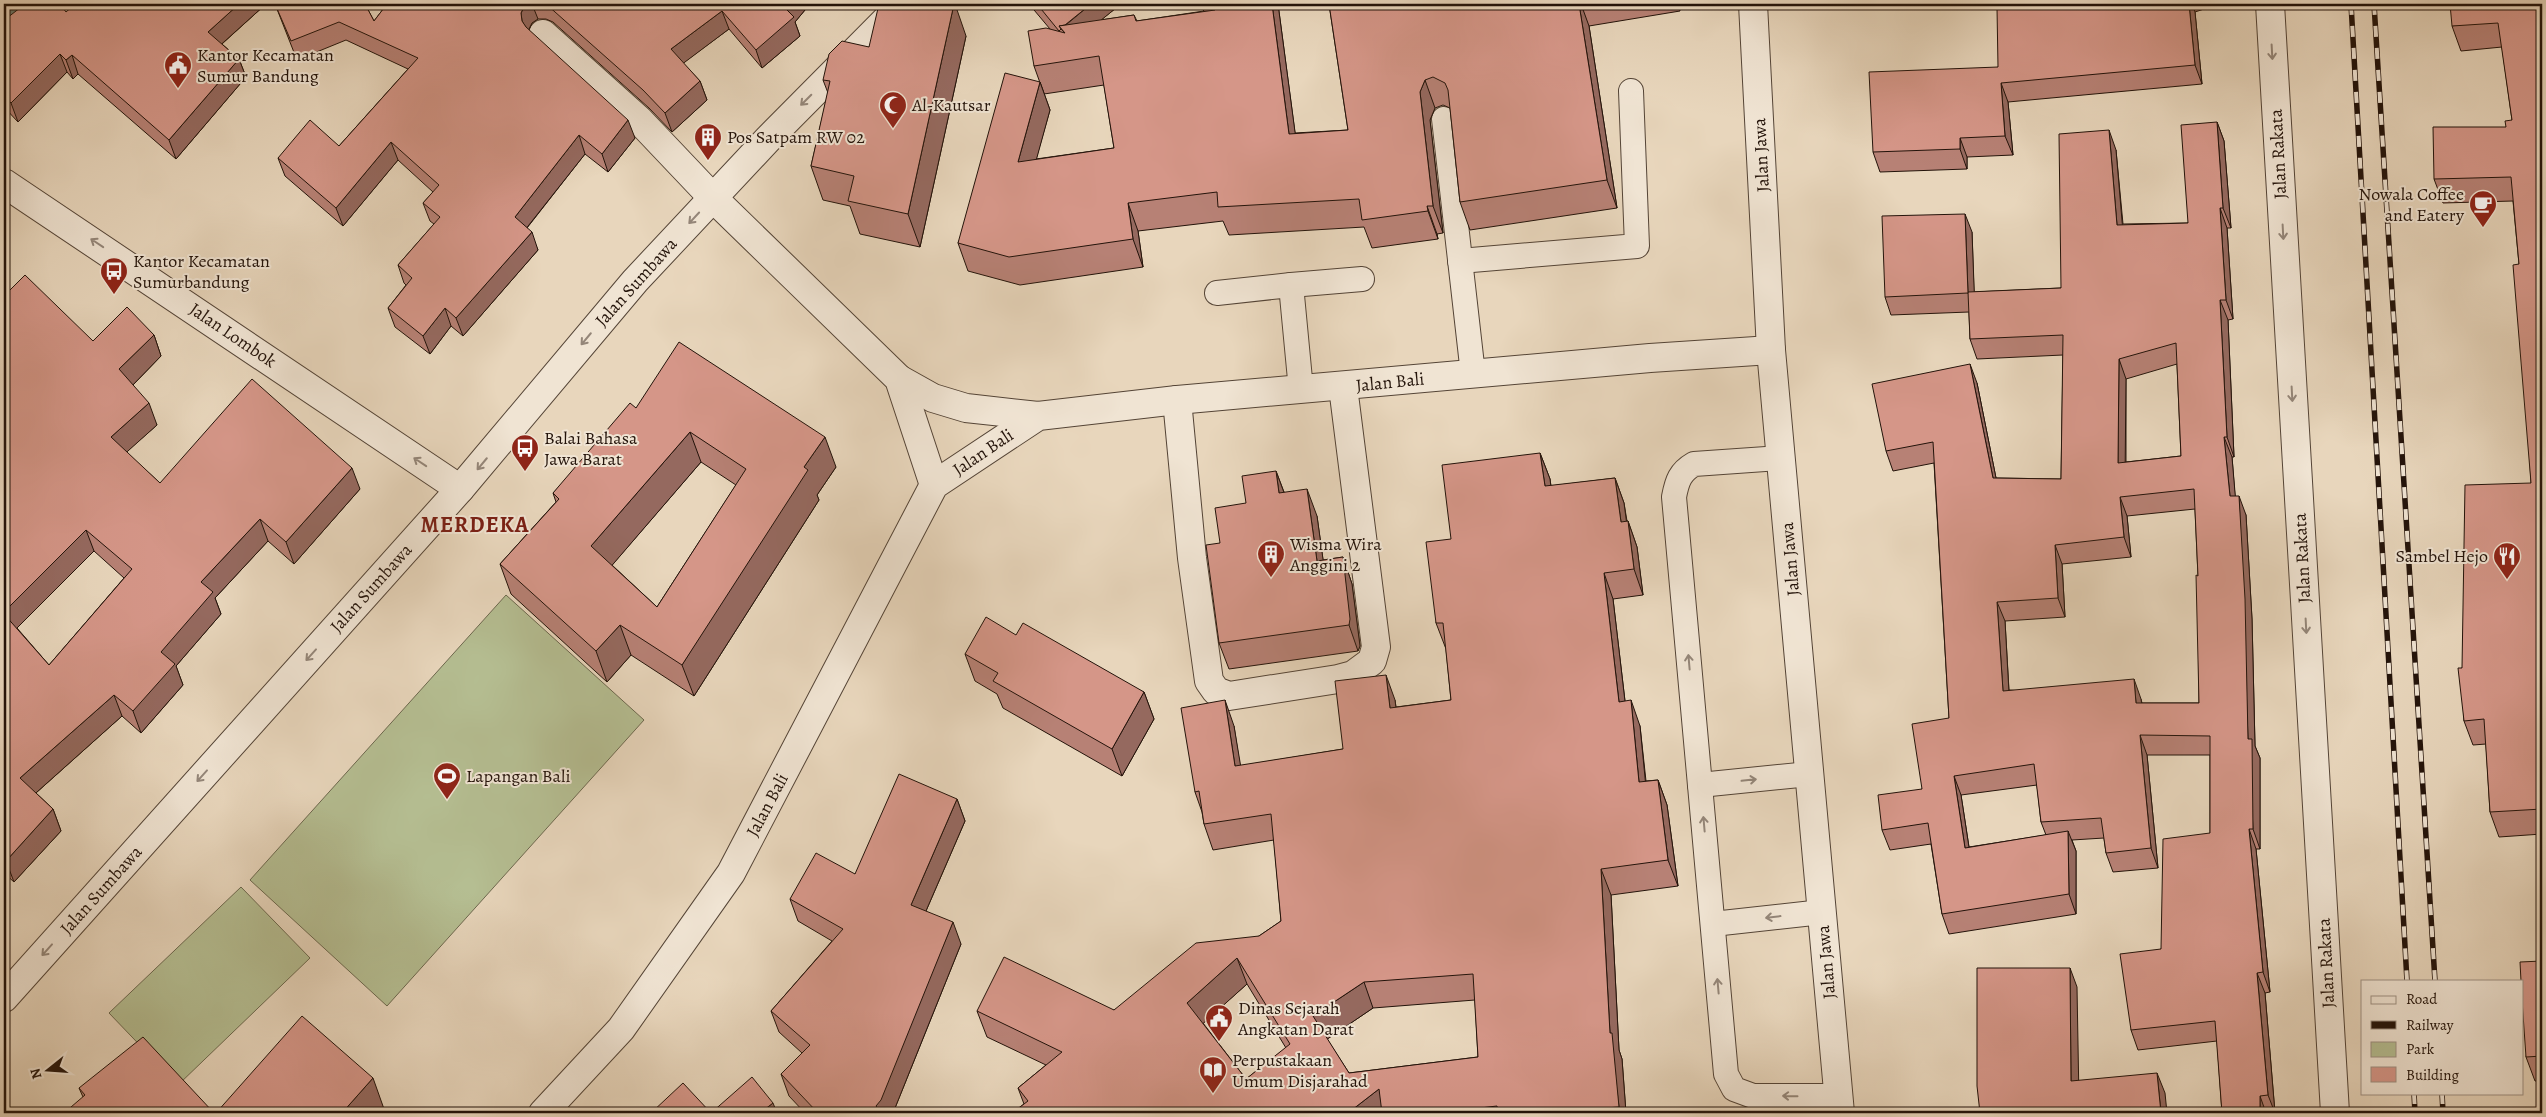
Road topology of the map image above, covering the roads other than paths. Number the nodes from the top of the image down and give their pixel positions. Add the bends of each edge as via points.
1 (902, 4) edge
2 (1753, 4) edge
3 (2270, 4) edge
4 (543, 34) dead end
5 (1631, 91) dead end
6 (1444, 119) dead end
7 (8, 191) edge
8 (713, 198) junction
9 (1460, 261) junction
10 (1362, 279) dead end
11 (1291, 285) junction
12 (1217, 293) dead end
13 (1771, 350) junction
14 (1473, 374) junction
15 (899, 379) junction
16 (1343, 387) junction
17 (1300, 390) junction
18 (1177, 400) junction
19 (1038, 416) junction
20 (1781, 458) junction
21 (934, 485) junction
22 (460, 489) junction
23 (1809, 774) junction
24 (1700, 785) junction
25 (1822, 912) junction
26 (1713, 924) junction
27 (4, 998) edge
28 (1839, 1104) edge
29 (543, 1113) edge
30 (2334, 1113) edge

1 -> 8 street, Jalan Sumbawa
2 - 13 street, Jalan Jawa
3 -> 30 street, Jalan Rakata
4 - 8 street via 638,120
5 - 9 lane via 1636,246
6 - 9 lane
22 -> 7 street, Jalan Lombok
8 - 15 street
8 -> 22 street, Jalan Sumbawa via 635,280
9 - 14 lane
10 - 11 lane
11 - 12 lane
11 - 17 lane
13 - 14 street, Jalan Bali
13 - 20 street, Jalan Jawa
14 - 16 street, Jalan Bali
15 - 19 street via 933,398 966,408
15 - 21 street
16 - 17 street, Jalan Bali
16 - 18 street via 1376,647 1372,661 1353,674 1338,679 1229,696 1216,691 1209,681 1192,558
17 - 18 street, Jalan Bali
18 - 19 street, Jalan Bali
19 - 21 street, Jalan Bali
20 - 23 street, Jalan Jawa
24 -> 20 lane via 1674,497 1677,480 1694,464
21 - 29 street, Jalan Bali via 731,873 621,1029
22 -> 27 street, Jalan Sumbawa
24 -> 23 lane
23 - 25 street, Jalan Jawa
26 -> 24 lane
25 -> 26 lane
25 - 28 street, Jalan Jawa
28 -> 26 lane via 1753,1096 1734,1089 1726,1074

